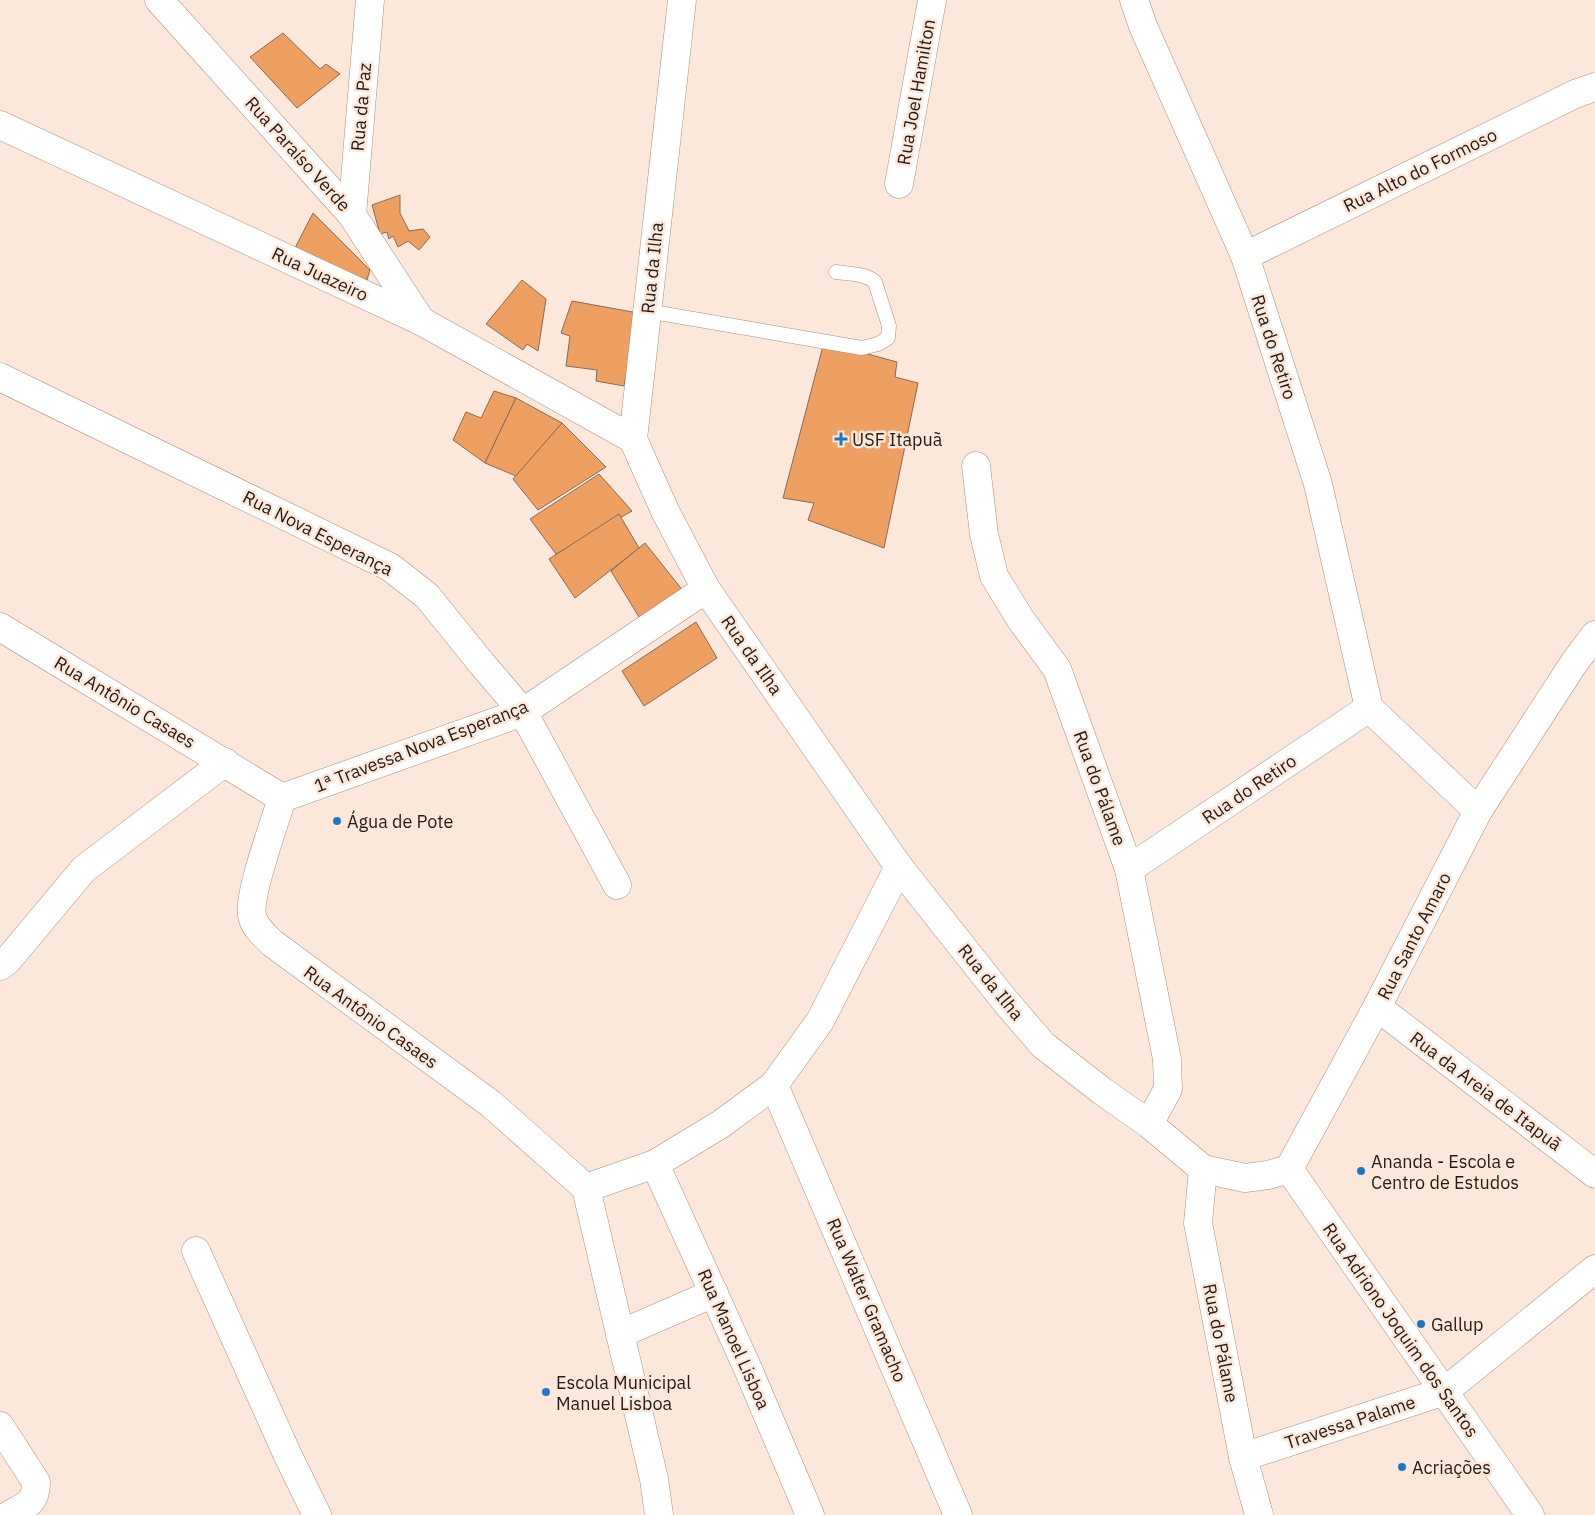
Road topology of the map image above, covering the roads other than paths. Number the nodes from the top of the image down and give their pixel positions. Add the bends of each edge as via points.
1 (159, 0) edge
2 (370, 0) edge
3 (682, 0) edge
4 (932, 0) edge
5 (1134, 0) edge
6 (1595, 86) edge
7 (0, 125) edge
8 (899, 184) dead end
9 (352, 215) junction
10 (1245, 256) junction
11 (836, 272) dead end
12 (647, 311) junction
13 (421, 321) junction
14 (0, 376) edge
15 (633, 439) junction
16 (976, 466) dead end
17 (706, 589) junction
18 (0, 627) edge
19 (1595, 635) edge
20 (1369, 708) junction
21 (523, 712) junction
22 (226, 762) junction
23 (282, 798) junction
24 (1478, 812) junction
25 (900, 867) junction
26 (1129, 869) junction
27 (617, 885) dead end
28 (0, 966) edge
29 (1377, 1007) junction
30 (774, 1085) junction
31 (1149, 1124) junction
32 (655, 1164) junction
33 (1203, 1169) junction
34 (1289, 1169) junction
35 (1595, 1174) edge
36 (586, 1188) junction
37 (196, 1251) dead end
38 (1595, 1269) edge
39 (714, 1293) junction
40 (620, 1334) junction
41 (1445, 1392) junction
42 (0, 1426) edge
43 (1243, 1457) junction
44 (9, 1515) edge
45 (317, 1515) edge
46 (659, 1515) edge
47 (810, 1515) edge
48 (958, 1515) edge
49 (1259, 1515) edge
50 (1530, 1515) edge

1 - 9 street, Rua Paraíso Verde
2 - 9 street, Rua da Paz
3 - 12 street, Rua da Ilha
4 - 8 street, Rua Joel Hamilton
5 - 10 street, Rua do Retiro
6 - 10 street, Rua Alto do Formoso
7 - 13 street, Rua Juazeiro
9 - 13 street, Rua Paraíso Verde
10 - 20 street, Rua do Retiro via 1318,484
11 - 12 lane via 865,276 875,282 889,326 888,338 862,348
12 - 15 street, Rua da Ilha
13 - 15 street, Rua Juazeiro
14 - 21 street, Rua Nova Esperança via 390,567 427,596
15 - 17 street, Rua da Ilha via 664,510
16 - 26 street, Rua do Pálame via 984,534 994,576 1057,669
17 - 21 street, 1ª Travessa Nova Esperança
17 - 25 street, Rua da Ilha
18 - 22 street, Rua Antônio Casaes
19 - 24 street, Rua Santo Amaro
20 - 24 street
20 - 26 street, Rua do Retiro
21 - 23 street, 1ª Travessa Nova Esperança
21 - 27 street, Rua Nova Esperança
22 - 23 street, Rua Antônio Casaes
22 - 28 street via 84,869
23 - 36 street, Rua Antônio Casaes via 253,894 252,914 256,927 272,944 491,1104
24 - 29 street, Rua Santo Amaro
25 - 30 street via 820,1022
25 - 31 street, Rua da Ilha via 1043,1045
26 - 31 street, Rua do Pálame via 1167,1059 1168,1090
29 - 34 street, Rua Santo Amaro
29 - 35 street, Rua da Areia de Itapuã
30 - 32 street via 721,1124
30 - 48 street, Rua Walter Gramacho
31 - 33 street, Rua da Ilha
32 - 36 street
32 - 39 street, Rua Manoel Lisboa
33 - 34 street via 1245,1178 1268,1176
33 - 43 street, Rua do Pálame via 1198,1223
34 - 41 street, Rua Adriono Joquim dos Santos
36 - 40 street
37 - 45 street via 288,1458
38 - 41 street, Travessa Palame
39 - 40 street
39 - 47 street, Rua Manoel Lisboa
40 - 46 street via 654,1479
41 - 43 street, Travessa Palame
41 - 50 street, Rua Adriono Joquim dos Santos
42 - 44 street via 36,1482 36,1493 31,1502
43 - 49 street, Rua do Pálame

